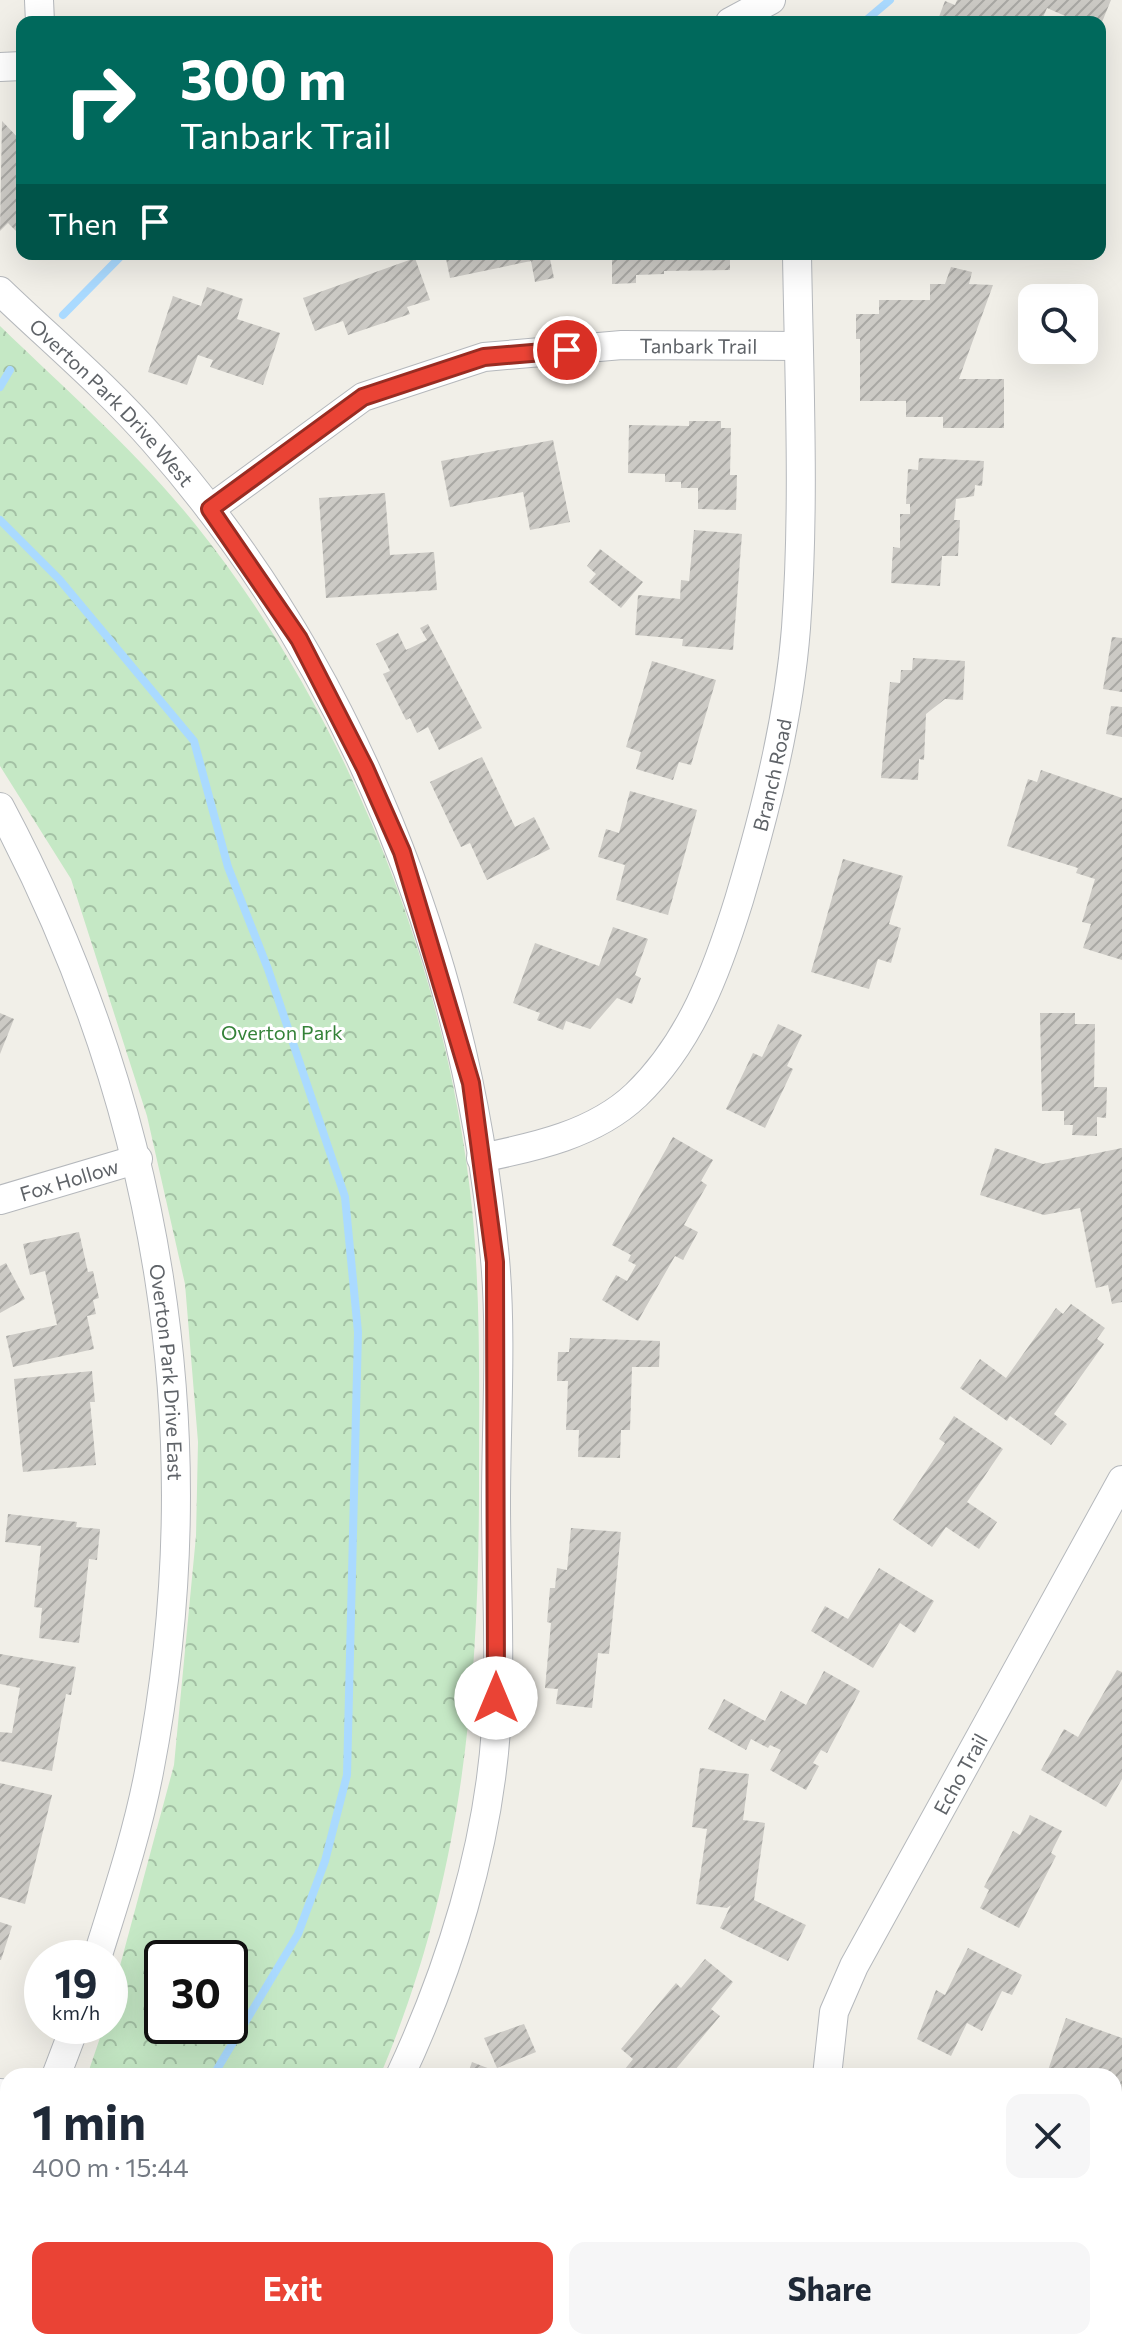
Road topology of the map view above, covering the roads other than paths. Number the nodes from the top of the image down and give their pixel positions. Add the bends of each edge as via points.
1 (771, 0) edge
2 (741, 16) edge
3 (797, 260) edge
4 (0, 291) edge
5 (798, 346) junction
6 (210, 509) junction
7 (0, 807) edge
8 (481, 1158) junction
9 (138, 1159) junction
10 (0, 1200) edge
11 (1122, 1480) edge
12 (102, 1940) edge
13 (68, 2044) edge
14 (59, 2068) edge
15 (404, 2068) edge
16 (828, 2068) edge

1 - 2 street
3 - 5 street, Branch Road
4 - 6 street, Overton Park Drive West via 144,430
5 - 6 street, Tanbark Trail via 622,345 484,357 363,397
5 - 8 street, Branch Road via 796,630 758,835 705,997 663,1066 634,1097 595,1125 530,1149
6 - 8 street, Overton Park Drive West via 299,639 402,852 471,1083
7 - 9 street, Overton Park Drive East via 66,945
8 - 15 street, Overton Park Drive West via 495,1262 496,1730 467,1891 434,2003
9 - 10 street, Fox Hollow
9 - 12 street, Overton Park Drive East via 166,1310 177,1449 175,1565 148,1774
11 - 16 street, Echo Trail via 854,1966 834,2012
13 - 14 street

